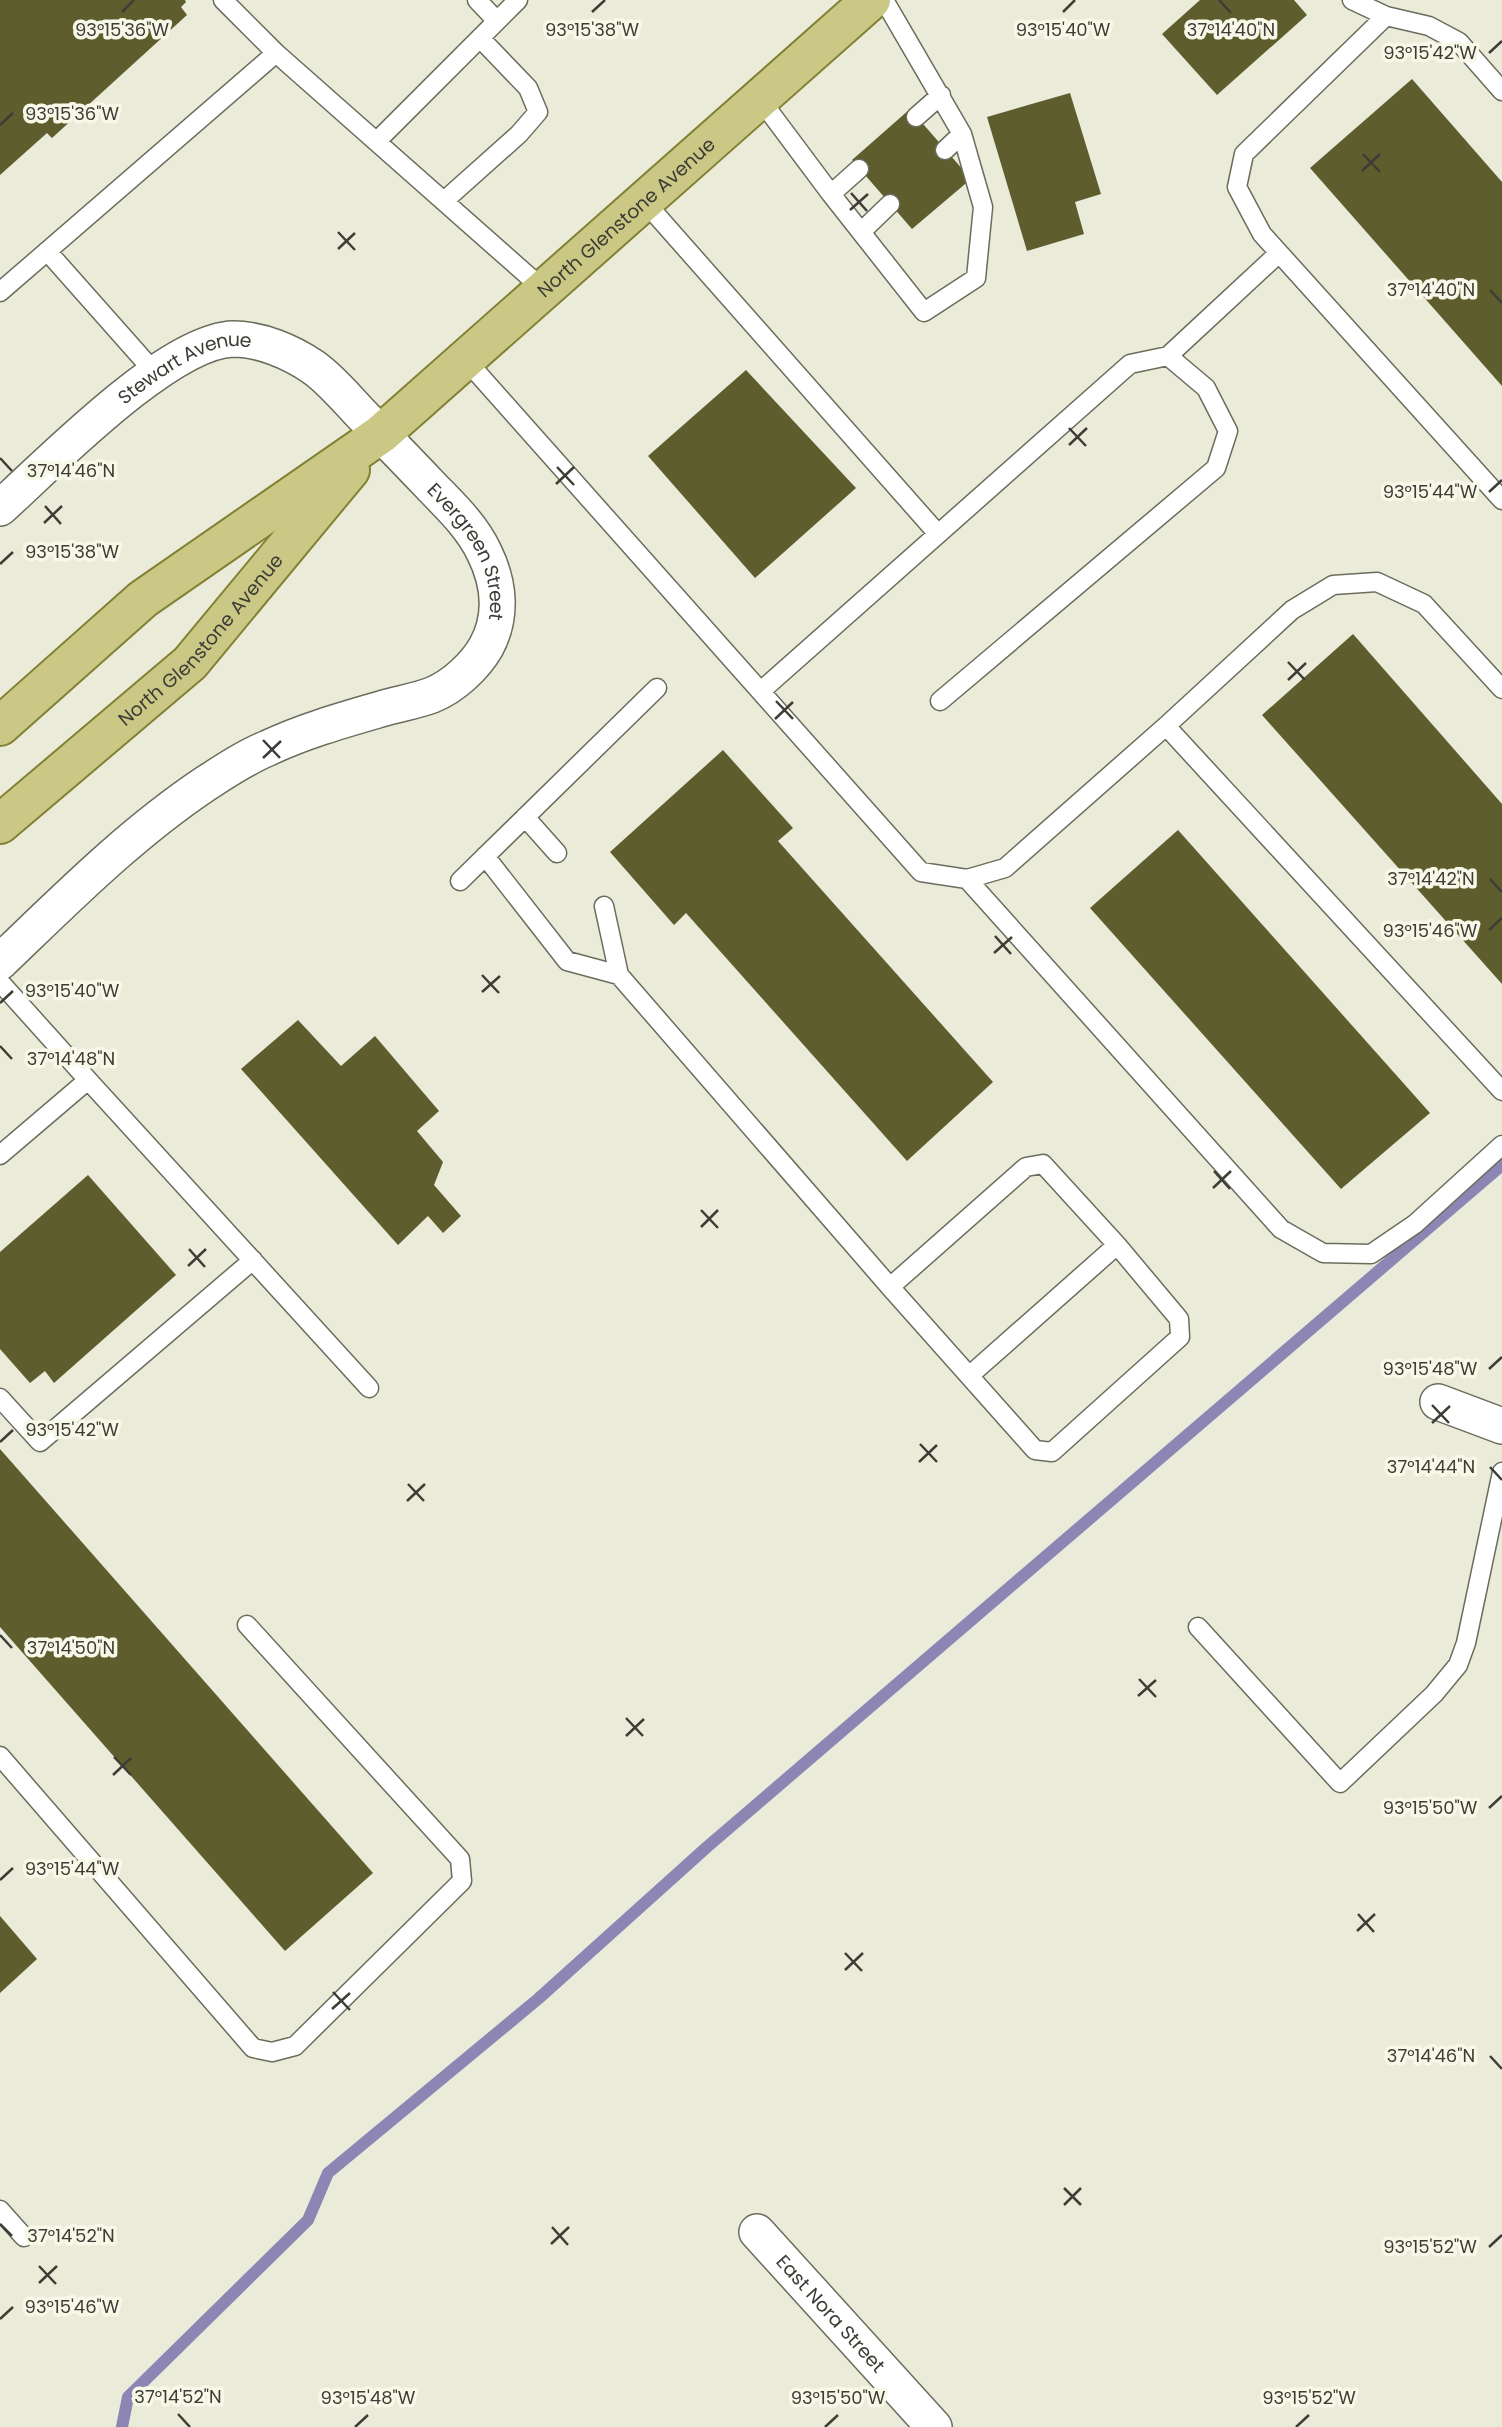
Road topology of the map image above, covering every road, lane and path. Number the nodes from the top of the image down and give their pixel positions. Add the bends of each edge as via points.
1 (223, 0) edge
2 (477, 0) edge
3 (517, 0) edge
4 (871, 0) edge
5 (884, 0) edge
6 (1352, 0) edge
7 (1385, 16) junction
8 (496, 21) junction
9 (480, 38) junction
10 (276, 53) junction
11 (1502, 91) edge
12 (941, 95) junction
13 (760, 99) junction
14 (916, 117) dead end
15 (962, 134) junction
16 (377, 141) junction
17 (944, 150) dead end
18 (859, 169) dead end
19 (831, 194) junction
20 (444, 201) junction
21 (644, 201) junction
22 (890, 204) dead end
23 (861, 232) junction
24 (47, 251) junction
25 (1279, 253) junction
26 (24, 271) junction
27 (0, 272) edge
28 (543, 289) junction
29 (0, 292) edge
30 (1168, 356) junction
31 (465, 359) junction
32 (156, 374) junction
33 (381, 434) junction
34 (1502, 499) edge
35 (0, 508) edge
36 (938, 534) junction
37 (657, 688) dead end
38 (1502, 689) edge
39 (761, 691) junction
40 (940, 701) dead end
41 (0, 726) edge
42 (1166, 726) junction
43 (525, 817) junction
44 (0, 824) edge
45 (558, 853) dead end
46 (485, 856) junction
47 (967, 880) junction
48 (460, 881) dead end
49 (604, 906) dead end
50 (0, 962) edge
51 (620, 975) junction
52 (0, 982) edge
53 (88, 1080) junction
54 (1502, 1091) edge
55 (1502, 1145) edge
56 (0, 1155) edge
57 (1117, 1245) junction
58 (253, 1260) junction
59 (890, 1287) junction
60 (969, 1376) junction
61 (369, 1388) dead end
62 (0, 1398) edge
63 (1438, 1402) dead end
64 (1502, 1426) edge
65 (1502, 1472) edge
66 (247, 1625) dead end
67 (1198, 1628) dead end
68 (0, 1756) edge
69 (0, 2210) edge
70 (757, 2232) dead end
71 (24, 2237) dead end
72 (934, 2427) edge

1 - 10 lane
2 - 8 lane
3 - 8 lane
4 - 13 main road, North Glenstone Avenue
5 - 12 lane
6 - 7 lane
7 - 11 lane via 1429,26 1459,42
7 - 25 lane via 1244,153 1237,187 1262,234
8 - 9 lane
9 - 16 lane
9 - 20 lane via 528,88 538,112
10 - 16 lane
10 - 24 lane
12 - 14 lane
12 - 15 lane
13 - 19 lane
13 - 21 main road, North Glenstone Avenue
15 - 17 lane
15 - 23 lane via 983,207 976,278 924,312
16 - 20 lane
18 - 19 lane
19 - 23 lane
20 - 28 lane
21 - 28 main road, North Glenstone Avenue
21 - 36 lane
22 - 23 lane
24 - 26 lane
24 - 32 lane
25 - 30 lane
25 - 34 lane
26 - 27 lane
26 - 29 lane
28 - 31 main road, North Glenstone Avenue
30 - 36 lane via 1130,364
30 - 40 lane via 1206,388 1228,431 1216,468
31 - 33 main road, North Glenstone Avenue
31 - 39 lane
32 - 33 street, Stewart Avenue via 192,349 219,341 271,346 316,369
32 - 35 street, Stewart Avenue via 125,395
33 - 41 main road, North Glenstone Avenue via 142,599
33 - 44 main road, North Glenstone Avenue via 190,663
33 - 50 street, Evergreen Street via 459,514 485,553 494,575 498,611 491,636 477,659 433,694 305,733 266,748 220,775 134,836
36 - 39 lane
37 - 43 lane
38 - 42 lane via 1424,604 1377,582 1333,585 1292,610
39 - 47 lane via 921,872
42 - 47 lane via 1005,868
42 - 54 lane
43 - 45 lane
43 - 46 lane
46 - 48 lane
46 - 51 lane via 567,961
47 - 55 lane via 1281,1229 1323,1253 1370,1254 1415,1224
49 - 51 lane
51 - 59 lane
52 - 53 lane
53 - 56 lane
53 - 58 lane
57 - 59 lane via 1043,1164 1026,1167
57 - 60 lane
57 - 60 lane via 1178,1319 1180,1337 1052,1452 1035,1450
58 - 61 lane
58 - 62 lane via 40,1442
59 - 60 lane
63 - 64 street
65 - 67 lane via 1458,1665 1434,1694 1340,1783
66 - 68 lane via 460,1859 462,1881 295,2046 272,2052 253,2048
69 - 71 lane
70 - 72 street, East Nora Street

